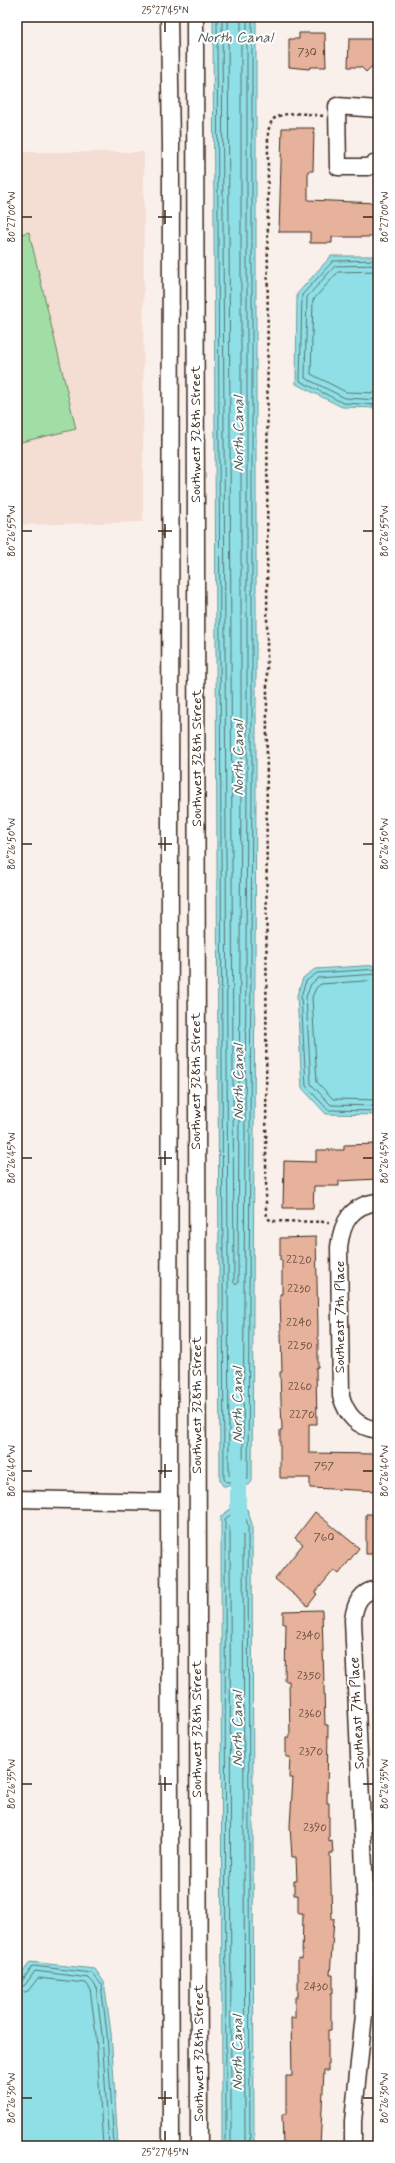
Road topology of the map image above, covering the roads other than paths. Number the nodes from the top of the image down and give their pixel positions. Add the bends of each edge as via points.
1 (169, 17) edge
2 (195, 17) edge
3 (378, 109) edge
4 (171, 146) junction
5 (196, 161) junction
6 (378, 162) edge
7 (378, 1202) edge
8 (378, 1430) edge
9 (17, 1499) edge
10 (169, 1502) junction
11 (371, 1591) edge
12 (172, 2146) edge
13 (199, 2146) edge
14 (353, 2146) edge

1 - 4 street, Southwest 328th Street
2 - 5 street, Southwest 328th Street
3 - 6 street via 337,106 338,167 368,167
4 - 5 street
4 - 10 street, Southwest 328th Street
5 - 13 street, Southwest 328th Street
7 - 8 street, Southeast 7th Place via 362,1206 345,1221 339,1247 340,1388 343,1403 349,1416 364,1427
9 - 10 street
10 - 12 street, Southwest 328th Street
11 - 14 street, Southeast 7th Place via 356,1605 353,1620 366,1913 365,1992 352,2121

